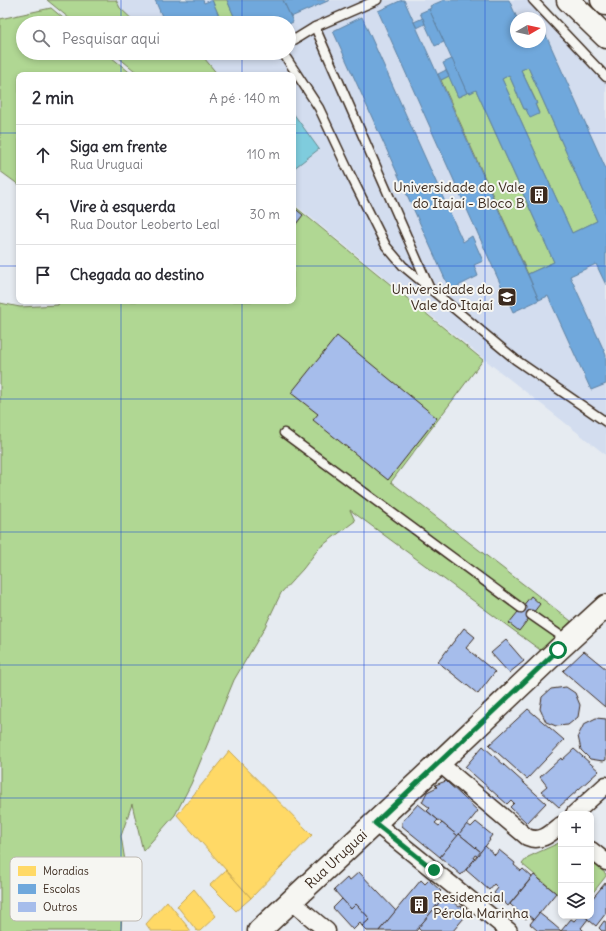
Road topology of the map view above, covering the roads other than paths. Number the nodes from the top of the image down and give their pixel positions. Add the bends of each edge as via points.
1 (377, 0) edge
2 (533, 0) edge
3 (568, 0) edge
4 (602, 0) edge
5 (606, 4) edge
6 (315, 28) junction
7 (606, 37) edge
8 (296, 39) edge
9 (288, 60) edge
10 (295, 72) edge
11 (296, 73) edge
12 (606, 77) edge
13 (430, 290) junction
14 (605, 420) edge
15 (284, 433) dead end
16 (606, 606) edge
17 (521, 608) dead end
18 (531, 615) dead end
19 (568, 641) junction
20 (439, 763) junction
21 (606, 785) edge
22 (577, 811) edge
23 (375, 823) junction
24 (558, 827) edge
25 (594, 852) edge
26 (606, 862) edge
27 (291, 901) junction
28 (259, 931) edge
29 (327, 931) edge
30 (509, 931) edge

1 - 6 lane
2 - 12 lane
3 - 7 main road
4 - 5 main road
6 - 8 lane
6 - 13 lane
9 - 10 lane
11 - 13 lane via 319,108 386,246 403,266
13 - 14 lane via 516,360
15 - 17 lane
16 - 19 main road, Rua Uruguai
18 - 19 lane
19 - 20 main road, Rua Uruguai
20 - 23 main road, Rua Uruguai
20 - 24 street via 527,837 540,839
21 - 22 street
23 - 27 main road, Rua Uruguai
23 - 30 street
25 - 26 street
27 - 28 main road, Rua Uruguai
27 - 29 street

